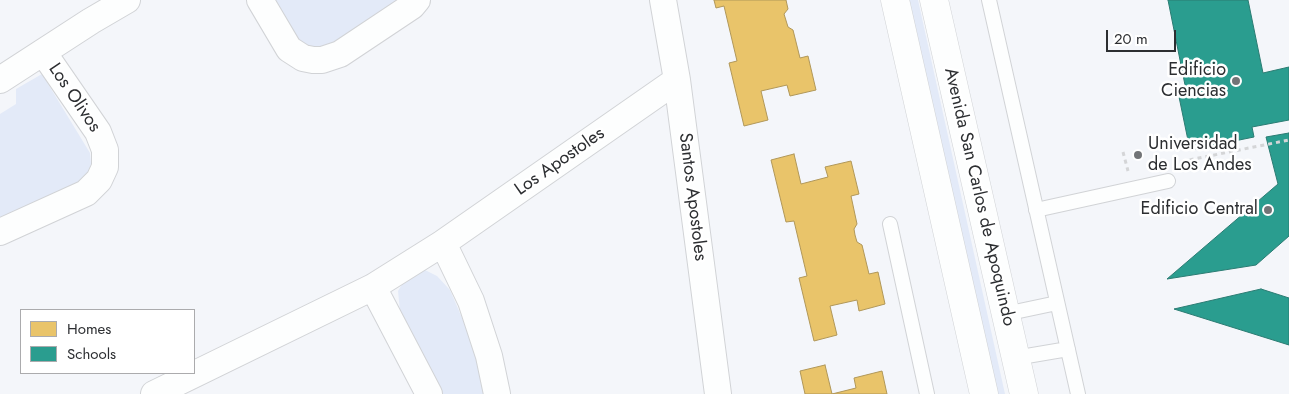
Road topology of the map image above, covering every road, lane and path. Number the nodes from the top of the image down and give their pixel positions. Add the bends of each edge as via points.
1 (127, 0) edge
2 (260, 0) edge
3 (417, 0) edge
4 (663, 0) edge
5 (895, 0) edge
6 (934, 0) edge
7 (989, 0) edge
8 (43, 52) junction
9 (0, 80) edge
10 (677, 80) junction
11 (1289, 140) edge
12 (1267, 144) dead end
13 (1124, 152) dead end
14 (1128, 172) dead end
15 (1168, 181) dead end
16 (1036, 210) junction
17 (890, 224) dead end
18 (0, 232) edge
19 (443, 243) junction
20 (373, 287) junction
21 (1057, 303) junction
22 (1005, 314) junction
23 (1068, 350) junction
24 (1015, 358) junction
25 (195, 374) edge
26 (195, 374) edge
27 (154, 394) edge
28 (429, 394) edge
29 (497, 394) edge
30 (718, 394) edge
31 (926, 394) edge
32 (984, 394) edge
33 (1024, 394) edge
34 (1078, 394) edge

1 - 8 street, Los Olivos
2 - 3 street via 289,48 303,58 313,60 340,54
4 - 10 street, Santos Apostoles
5 - 32 street
6 - 22 street, Avenida San Carlos de Apoquindo
7 - 16 lane
8 - 9 street, Los Olivos
8 - 18 street, Los Olivos via 98,132 105,150 105,167 100,180 86,193
10 - 19 street, Los Apostoles
10 - 30 street, Santos Apostoles
11 - 12 path
13 - 14 path
15 - 16 lane
16 - 21 lane
17 - 31 lane
19 - 20 street, Los Apostoles
19 - 29 street via 471,301 489,356
20 - 26 street, Los Apostoles
20 - 28 street
21 - 22 lane
21 - 23 lane
22 - 24 street, Avenida San Carlos de Apoquindo
23 - 24 lane
23 - 34 lane
24 - 33 street, Avenida San Carlos de Apoquindo
25 - 27 street, Los Apostoles

